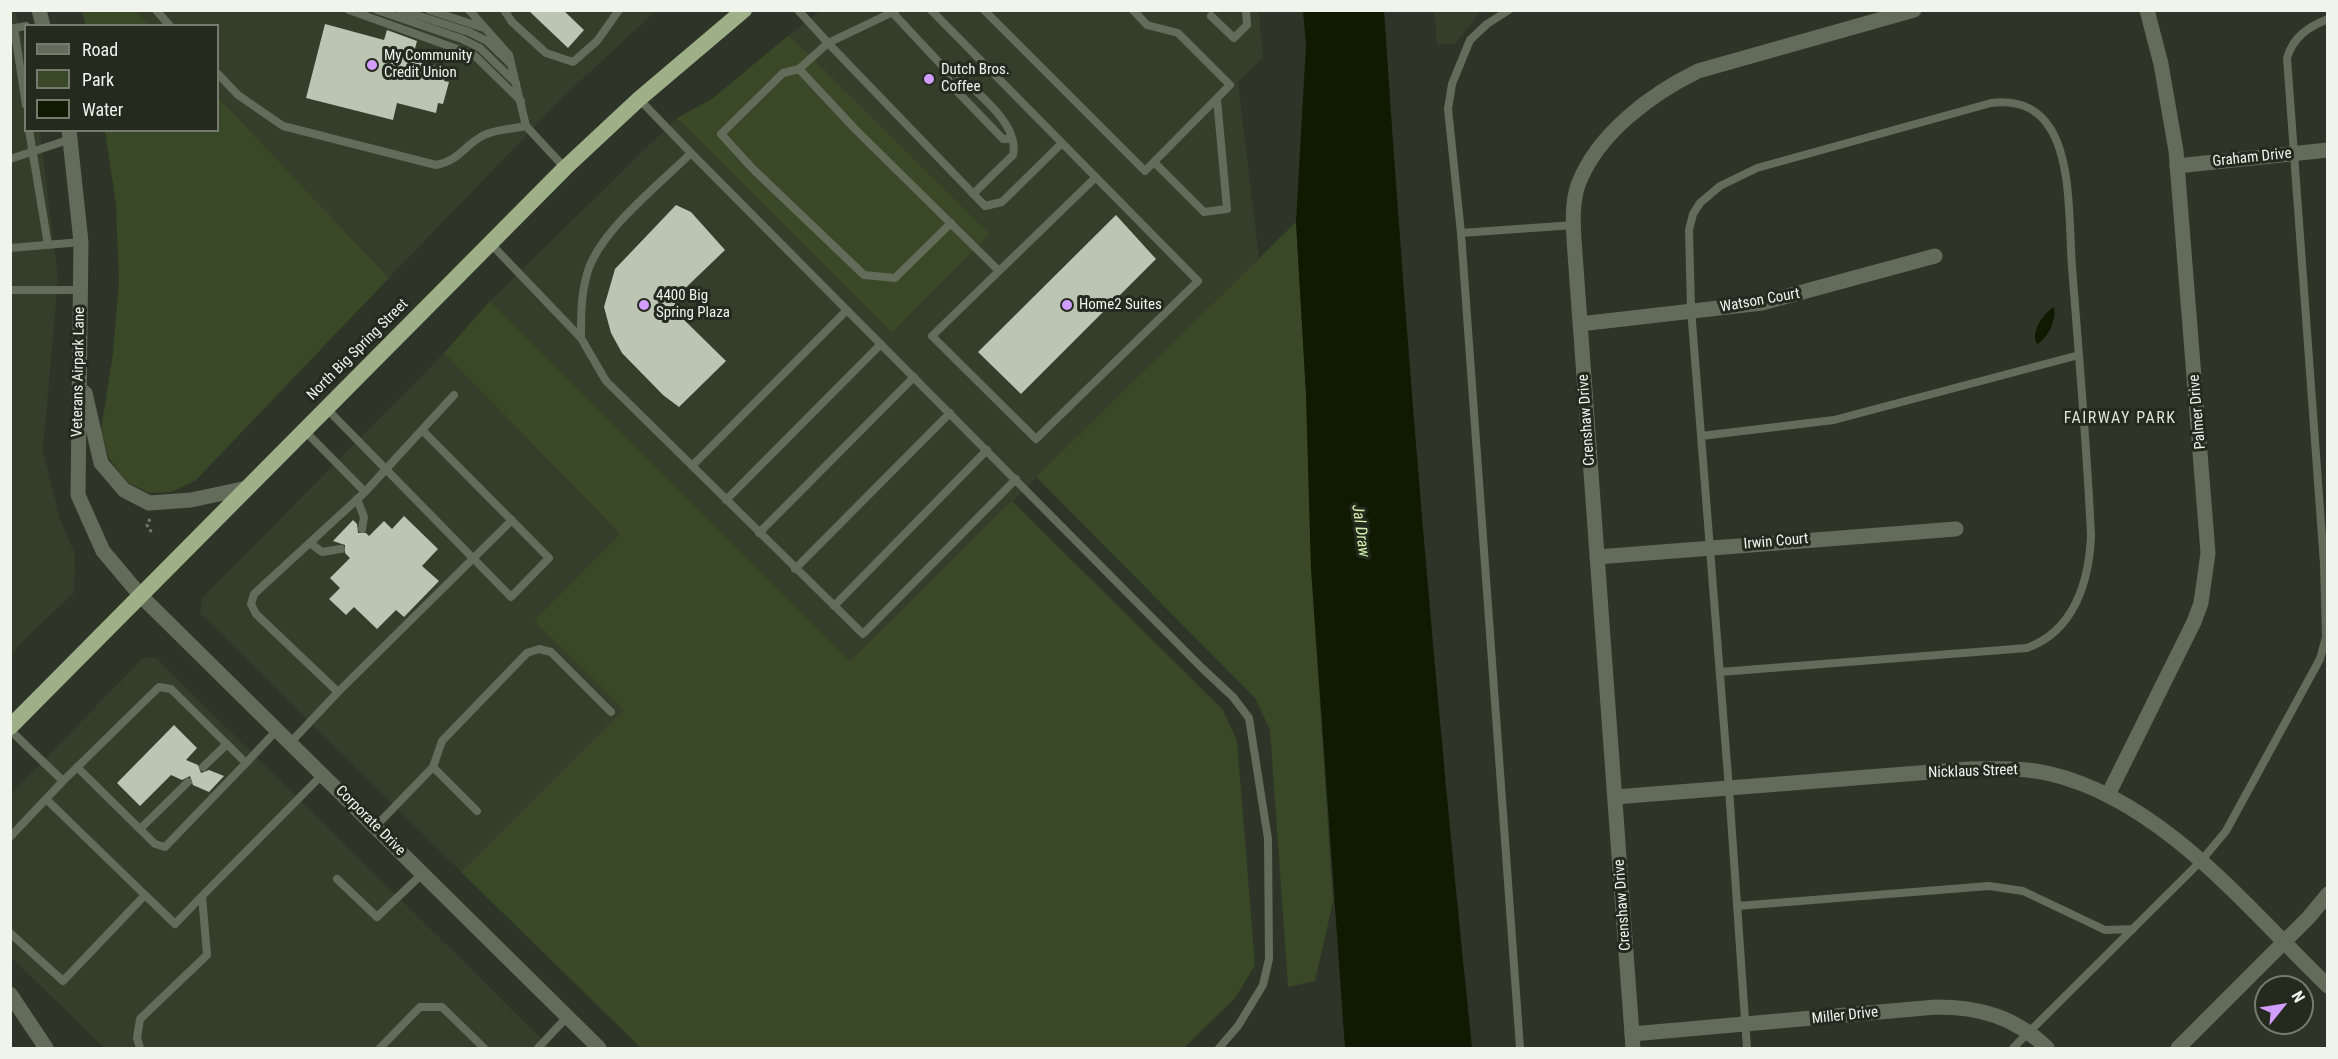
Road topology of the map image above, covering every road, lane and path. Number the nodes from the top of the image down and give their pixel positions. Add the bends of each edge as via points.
1 (156, 10) edge
2 (349, 10) edge
3 (377, 10) edge
4 (401, 10) edge
5 (429, 10) edge
6 (469, 10) edge
7 (504, 10) edge
8 (619, 10) edge
9 (744, 10) edge
10 (798, 10) edge
11 (931, 10) edge
12 (984, 10) edge
13 (1133, 10) edge
14 (1246, 10) edge
15 (1509, 10) edge
16 (1914, 10) edge
17 (2147, 10) edge
18 (894, 11) edge
19 (1211, 16) dead end
20 (2328, 19) edge
21 (168, 24) edge
22 (12, 28) edge
23 (486, 28) junction
24 (828, 43) junction
25 (512, 65) junction
26 (800, 69) junction
27 (948, 71) junction
28 (219, 75) edge
29 (517, 84) junction
30 (24, 94) edge
31 (639, 99) junction
32 (1217, 99) junction
33 (520, 101) junction
34 (526, 126) junction
35 (29, 132) edge
36 (70, 135) edge
37 (1012, 139) junction
38 (1062, 143) junction
39 (32, 150) junction
40 (2328, 150) edge
41 (691, 153) junction
42 (2293, 154) junction
43 (10, 159) edge
44 (1154, 162) junction
45 (2177, 166) junction
46 (565, 168) junction
47 (1096, 177) junction
48 (973, 194) junction
49 (951, 223) junction
50 (1574, 225) junction
51 (1461, 233) junction
52 (81, 242) junction
53 (490, 243) junction
54 (48, 245) junction
55 (10, 248) edge
56 (1935, 256) dead end
57 (999, 271) junction
58 (10, 290) edge
59 (81, 290) junction
60 (847, 310) junction
61 (1691, 312) junction
62 (1580, 324) junction
63 (581, 338) junction
64 (881, 344) junction
65 (2079, 355) junction
66 (80, 367) junction
67 (914, 377) junction
68 (454, 395) dead end
69 (326, 408) junction
70 (950, 413) junction
71 (304, 430) junction
72 (422, 430) junction
73 (1701, 436) junction
74 (987, 450) junction
75 (692, 466) junction
76 (386, 469) junction
77 (1017, 479) junction
78 (246, 488) junction
79 (365, 492) junction
80 (357, 499) junction
81 (726, 500) junction
82 (150, 517) dead end
83 (512, 520) junction
84 (362, 529) dead end
85 (1956, 529) dead end
86 (152, 532) dead end
87 (759, 533) junction
88 (310, 543) junction
89 (1711, 548) junction
90 (341, 549) dead end
91 (1597, 556) junction
92 (473, 558) junction
93 (795, 568) junction
94 (140, 595) junction
95 (834, 606) junction
96 (1720, 672) junction
97 (338, 693) junction
98 (611, 712) dead end
99 (10, 729) edge
100 (277, 730) junction
101 (290, 743) junction
102 (227, 744) junction
103 (246, 763) junction
104 (77, 767) junction
105 (203, 767) dead end
106 (433, 767) junction
107 (322, 775) junction
108 (63, 781) junction
109 (188, 782) dead end
110 (1729, 789) junction
111 (2108, 795) junction
112 (1615, 797) junction
113 (46, 799) junction
114 (477, 811) dead end
115 (375, 827) junction
116 (140, 829) junction
117 (10, 837) edge
118 (2201, 861) junction
119 (422, 874) junction
120 (337, 879) dead end
121 (2328, 894) edge
122 (146, 895) junction
123 (202, 896) junction
124 (1737, 906) junction
125 (2133, 929) junction
126 (10, 933) edge
127 (2283, 943) junction
128 (2328, 986) edge
129 (10, 994) edge
130 (567, 1017) junction
131 (1745, 1026) junction
132 (2029, 1032) junction
133 (1633, 1041) edge
134 (593, 1047) edge
135 (46, 1048) edge
136 (140, 1048) edge
137 (380, 1048) edge
138 (484, 1048) edge
139 (538, 1048) edge
140 (1219, 1048) edge
141 (1520, 1048) edge
142 (1747, 1048) edge
143 (2013, 1048) edge
144 (2047, 1048) edge
145 (2178, 1048) edge

1 - 21 lane
2 - 33 lane via 474,55
3 - 29 lane via 480,48
4 - 25 lane via 469,32 487,41
5 - 23 lane
6 - 23 lane
7 - 8 lane via 546,53 573,62 597,41
9 - 31 highway, North Big Spring Street
10 - 24 lane
11 - 38 lane
12 - 44 lane via 1145,171
13 - 32 lane via 1147,25 1178,33 1230,85
14 - 19 lane via 1247,26 1234,38
15 - 51 lane via 1470,40 1452,84 1448,109
16 - 50 street, Crenshaw Drive via 1698,71 1653,95 1590,162 1578,185
17 - 45 street, Palmer Drive via 2161,64
18 - 24 lane
18 - 27 lane
20 - 42 lane via 2298,36 2287,58
22 - 30 lane
23 - 25 lane via 509,55
24 - 26 lane
24 - 48 lane
25 - 29 lane
26 - 49 lane
26 - 49 lane via 783,73 720,134 752,168 864,275 895,278
27 - 37 lane via 957,73 1011,129
27 - 37 lane via 949,83 1003,139
28 - 34 lane via 238,95 283,126 436,165 451,162 487,134
29 - 33 lane
31 - 41 lane
31 - 46 highway, North Big Spring Street
32 - 44 lane
32 - 44 lane via 1227,209 1204,212
33 - 34 lane
34 - 46 lane
35 - 39 lane
36 - 39 lane
36 - 52 street, Veterans Airpark Lane
37 - 48 lane via 1013,155
38 - 47 lane
38 - 48 lane via 1002,202 985,206
39 - 43 lane
39 - 54 lane
40 - 42 street, Graham Drive
41 - 60 lane
41 - 63 lane via 603,240 587,273
42 - 45 street, Graham Drive
42 - 118 lane via 2326,637 2320,659 2247,795 2226,831
45 - 111 street, Palmer Drive via 2208,531 2206,573 2194,622
46 - 53 highway, North Big Spring Street
47 - 57 lane
47 - 57 lane via 1198,281 1036,439 932,336
49 - 57 lane
50 - 51 lane
50 - 62 street, Crenshaw Drive
51 - 141 lane
52 - 54 lane
52 - 59 street, Veterans Airpark Lane
53 - 63 lane
53 - 69 highway, North Big Spring Street
54 - 55 lane
56 - 61 street, Watson Court via 1780,299
58 - 59 lane
59 - 66 street, Veterans Airpark Lane
60 - 64 lane
60 - 75 lane
61 - 62 street, Watson Court
61 - 65 lane via 1689,230 1693,214 1720,186 1758,168 1991,103 2014,102 2029,107 2044,120 2059,148 2066,187
61 - 73 lane
62 - 91 street, Crenshaw Drive
63 - 75 lane via 606,381
64 - 67 lane
64 - 81 lane
65 - 73 lane via 1834,420
65 - 96 lane via 2090,556 2079,595 2054,634 2027,648
66 - 78 street via 101,463 124,490 149,503 191,500
66 - 94 street, Veterans Airpark Lane via 78,495 104,551
67 - 70 lane
67 - 87 lane
68 - 72 lane
69 - 71 highway, North Big Spring Street
69 - 76 lane
70 - 74 lane
70 - 93 lane
71 - 78 highway, North Big Spring Street
71 - 79 lane
72 - 76 lane
72 - 83 lane
73 - 89 lane
74 - 77 lane
74 - 95 lane
75 - 81 lane
76 - 79 lane
76 - 92 lane
77 - 95 lane via 863,634
77 - 140 lane via 1233,697 1249,718 1268,839 1269,959 1263,985
78 - 94 highway, North Big Spring Street
79 - 80 lane
80 - 84 lane via 364,517
80 - 88 lane
81 - 87 lane
82 - 86 path via 147,525
83 - 92 lane
83 - 92 lane via 549,558 511,597
85 - 89 street, Irwin Court
87 - 93 lane
88 - 90 lane via 322,552
88 - 97 lane via 254,594 251,604 256,614
89 - 91 street, Irwin Court
89 - 96 lane
91 - 112 street, Crenshaw Drive
92 - 97 lane
93 - 95 lane
94 - 99 highway, North Big Spring Street
94 - 100 street, Corporate Drive
96 - 110 lane
97 - 101 lane
98 - 106 lane via 551,652 539,649 527,653 442,741
99 - 108 lane
100 - 101 street, Corporate Drive
100 - 103 lane
101 - 107 street, Corporate Drive
102 - 103 lane
102 - 104 lane via 171,689 159,687
102 - 105 lane
103 - 116 lane via 171,844 160,847
104 - 108 lane
104 - 116 lane
106 - 114 lane
106 - 115 lane
107 - 115 street, Corporate Drive
107 - 123 lane
108 - 113 lane
109 - 116 lane
110 - 111 street, Nicklaus Street via 1969,769 2014,769 2051,774
110 - 112 street, Nicklaus Street
110 - 124 lane
111 - 118 street, Nicklaus Street via 2174,837
112 - 133 street, Crenshaw Drive
113 - 117 lane
113 - 122 lane
115 - 119 street, Corporate Drive
118 - 125 lane
118 - 127 street, Nicklaus Street
119 - 120 lane via 377,916
119 - 130 street, Corporate Drive
121 - 127 street
122 - 123 lane via 175,924
122 - 126 lane via 63,981
123 - 136 lane via 207,955 140,1019
124 - 125 lane via 2009,887 2105,930
124 - 131 lane
125 - 132 lane
127 - 128 street, Nicklaus Street
127 - 145 street
129 - 135 street
130 - 134 street, Corporate Drive
130 - 139 lane
131 - 132 street, Miller Drive via 1964,1007 2008,1019
131 - 133 street, Miller Drive
131 - 142 lane
132 - 143 lane
132 - 144 street, Miller Drive
137 - 138 lane via 420,1007 442,1007

